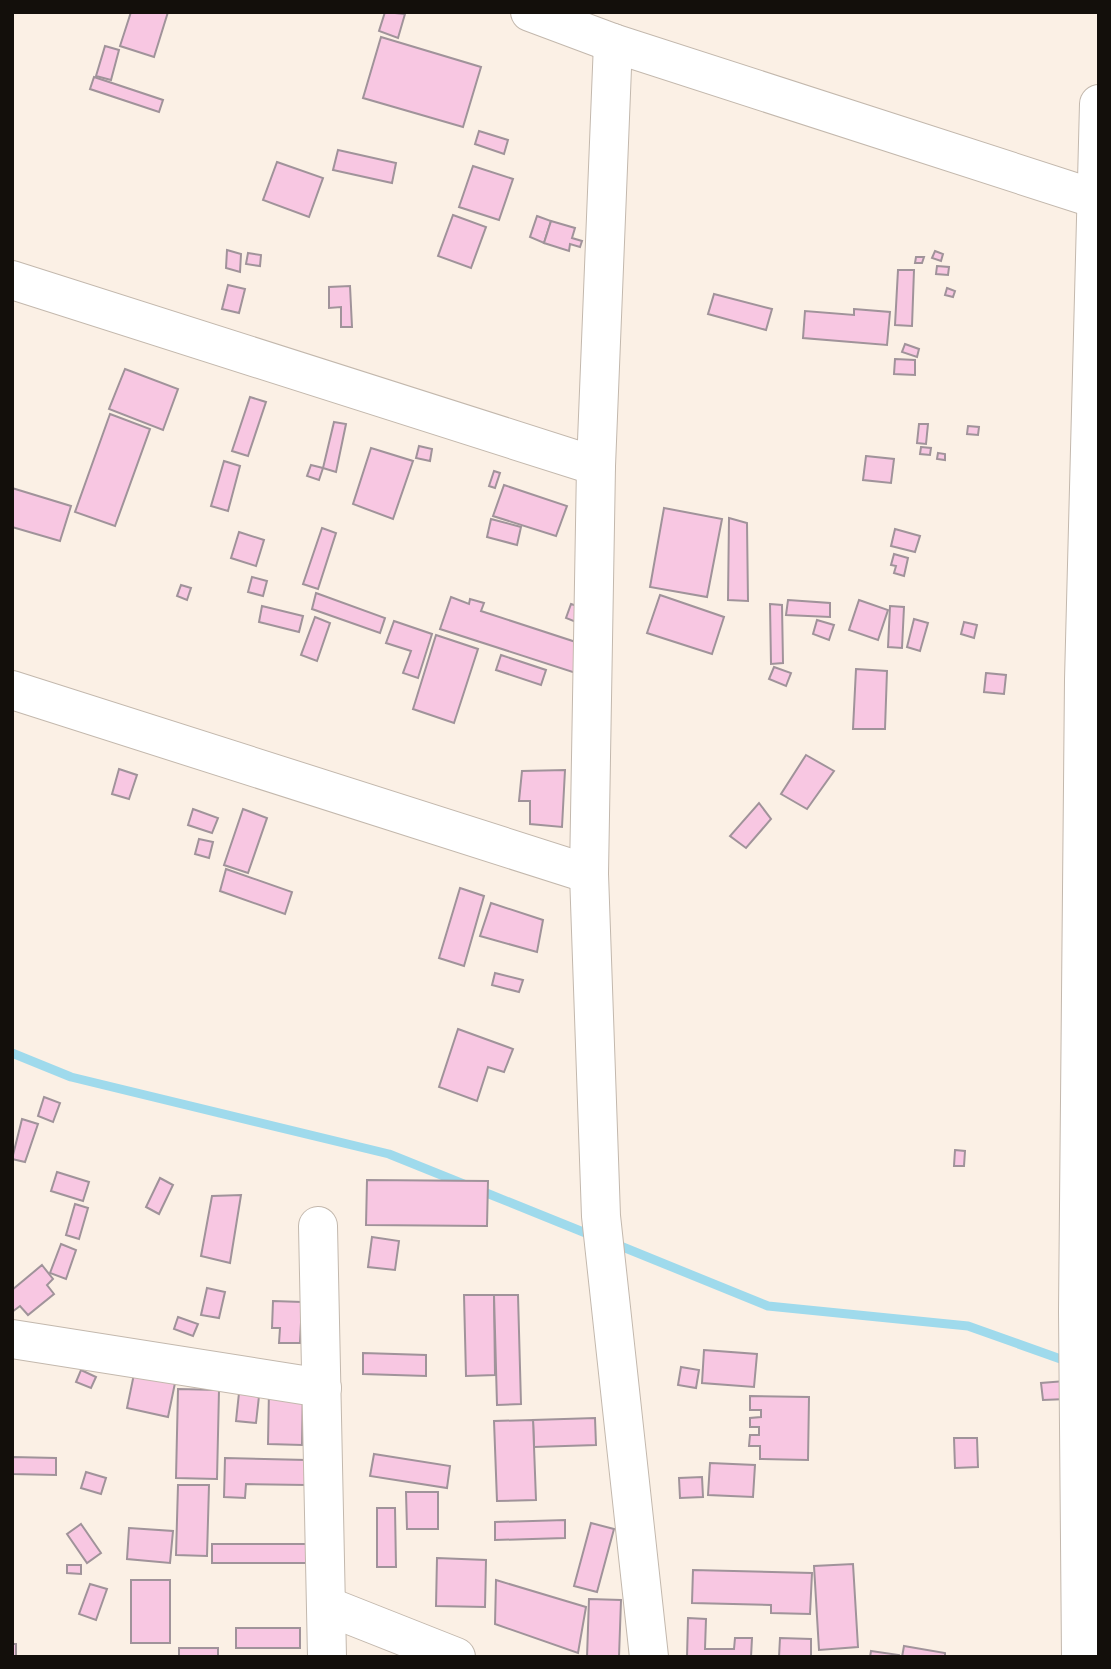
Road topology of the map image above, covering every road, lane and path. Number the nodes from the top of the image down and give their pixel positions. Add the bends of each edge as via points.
1 (530, 12) edge
2 (614, 43) junction
3 (1099, 104) edge
4 (1096, 199) edge
5 (12, 280) edge
6 (596, 466) junction
7 (1091, 682) edge
8 (12, 690) edge
9 (589, 874) junction
10 (1090, 944) edge
11 (318, 1226) dead end
12 (1088, 1315) edge
13 (12, 1339) edge
14 (322, 1388) junction
15 (327, 1606) junction
16 (327, 1657) edge
17 (456, 1657) edge
18 (649, 1657) edge
19 (1082, 1657) edge

1 - 2 street
2 - 4 street
2 - 6 street
3 - 4 street
4 - 7 street
5 - 6 street
6 - 9 street
7 - 10 street
8 - 9 street
9 - 18 street via 601,1216
10 - 12 street
11 - 14 street
12 - 19 street
13 - 14 street
14 - 15 street
15 - 16 street
15 - 17 street

